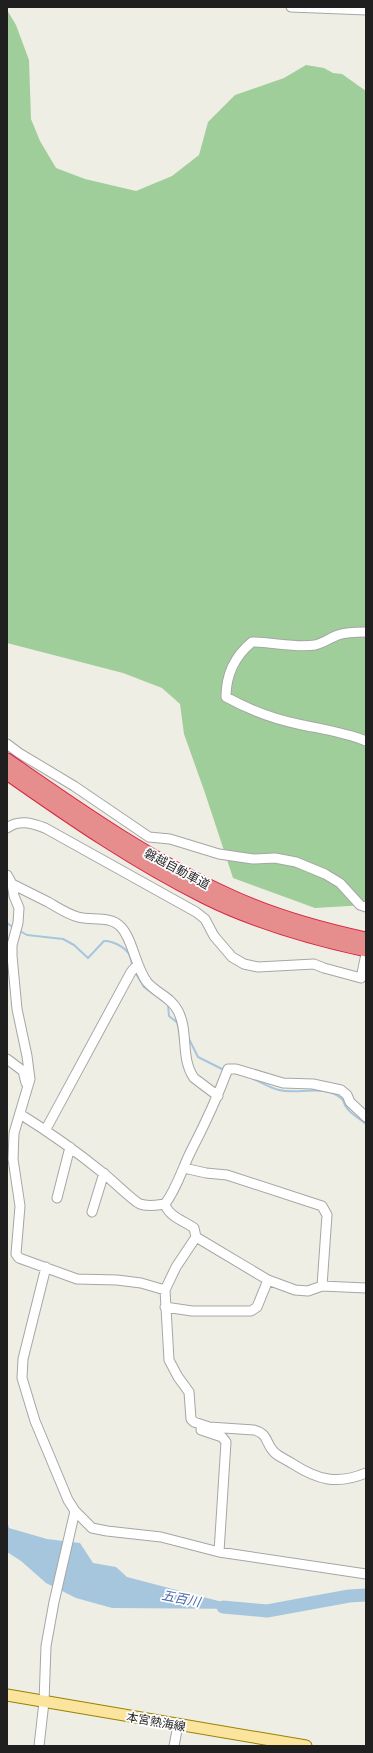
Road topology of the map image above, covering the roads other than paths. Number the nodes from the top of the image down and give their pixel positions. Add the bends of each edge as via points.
1 (291, 7) edge
2 (366, 10) edge
3 (366, 632) edge
4 (366, 740) edge
5 (7, 744) edge
6 (7, 760) edge
7 (7, 773) edge
8 (7, 828) edge
9 (7, 875) edge
10 (12, 884) junction
11 (366, 907) edge
12 (366, 939) edge
13 (366, 950) edge
14 (366, 954) edge
15 (137, 965) junction
16 (7, 1059) edge
17 (28, 1090) junction
18 (218, 1096) junction
19 (20, 1114) junction
20 (366, 1117) edge
21 (46, 1129) junction
22 (70, 1147) junction
23 (184, 1168) junction
24 (104, 1173) junction
25 (57, 1198) dead end
26 (165, 1204) junction
27 (92, 1212) dead end
28 (196, 1237) junction
29 (11, 1256) edge
30 (46, 1267) junction
31 (268, 1280) junction
32 (322, 1286) junction
33 (366, 1288) edge
34 (165, 1290) junction
35 (165, 1307) junction
36 (197, 1424) junction
37 (366, 1473) edge
38 (75, 1511) junction
39 (219, 1552) junction
40 (366, 1574) edge
41 (7, 1695) edge
42 (44, 1702) junction
43 (178, 1725) junction
44 (39, 1746) edge
45 (174, 1746) edge
46 (306, 1746) edge

1 - 2 street
3 - 4 street via 338,635 315,645 252,642 236,659 226,682 226,697 245,707 297,724
5 - 11 street via 149,838 170,839 219,854 296,862 340,883 360,905
6 - 12 highway, 磐越自動車道 via 117,835 170,867 244,902 323,929
7 - 13 highway, 磐越自動車道 via 114,846 205,897 295,932
8 - 14 street via 12,824 25,822 45,828 196,912 205,919 232,957 244,964 262,967 314,964 361,978
9 - 10 street
10 - 15 street via 76,917 98,918 118,924 126,934
10 - 17 street via 19,908 12,956 17,1009 29,1066
15 - 18 street via 148,983 178,1009 188,1066 194,1078
15 - 21 street
16 - 17 street via 24,1073
17 - 19 street
18 - 20 street via 228,1069 236,1069 283,1083 313,1084 341,1090
18 - 23 street
19 - 21 street
19 - 29 street via 14,1133 13,1158 20,1206 19,1229 16,1249
21 - 22 street
22 - 24 street
22 - 25 street
23 - 26 street
23 - 32 street via 227,1175 322,1206 327,1215
24 - 26 street via 139,1204
24 - 27 street
26 - 28 street via 171,1214 194,1228
28 - 31 street
28 - 34 street via 176,1267
29 - 30 street
30 - 34 street via 77,1279 118,1280
30 - 38 street via 23,1359 22,1378 35,1420
31 - 32 street via 300,1291
31 - 35 street via 257,1307 251,1311 192,1311
32 - 33 street
34 - 35 street
35 - 36 street via 169,1360 178,1378 190,1392 191,1417
36 - 37 street via 209,1428 260,1432 274,1452 316,1477 337,1480 355,1478
36 - 39 street via 203,1431 222,1437 226,1442
38 - 39 street via 92,1528 161,1538
38 - 42 street via 46,1646
39 - 40 street
41 - 42 main road, 本宮熱海線
42 - 43 main road, 本宮熱海線
42 - 44 street
43 - 45 street
43 - 46 main road, 本宮熱海線

